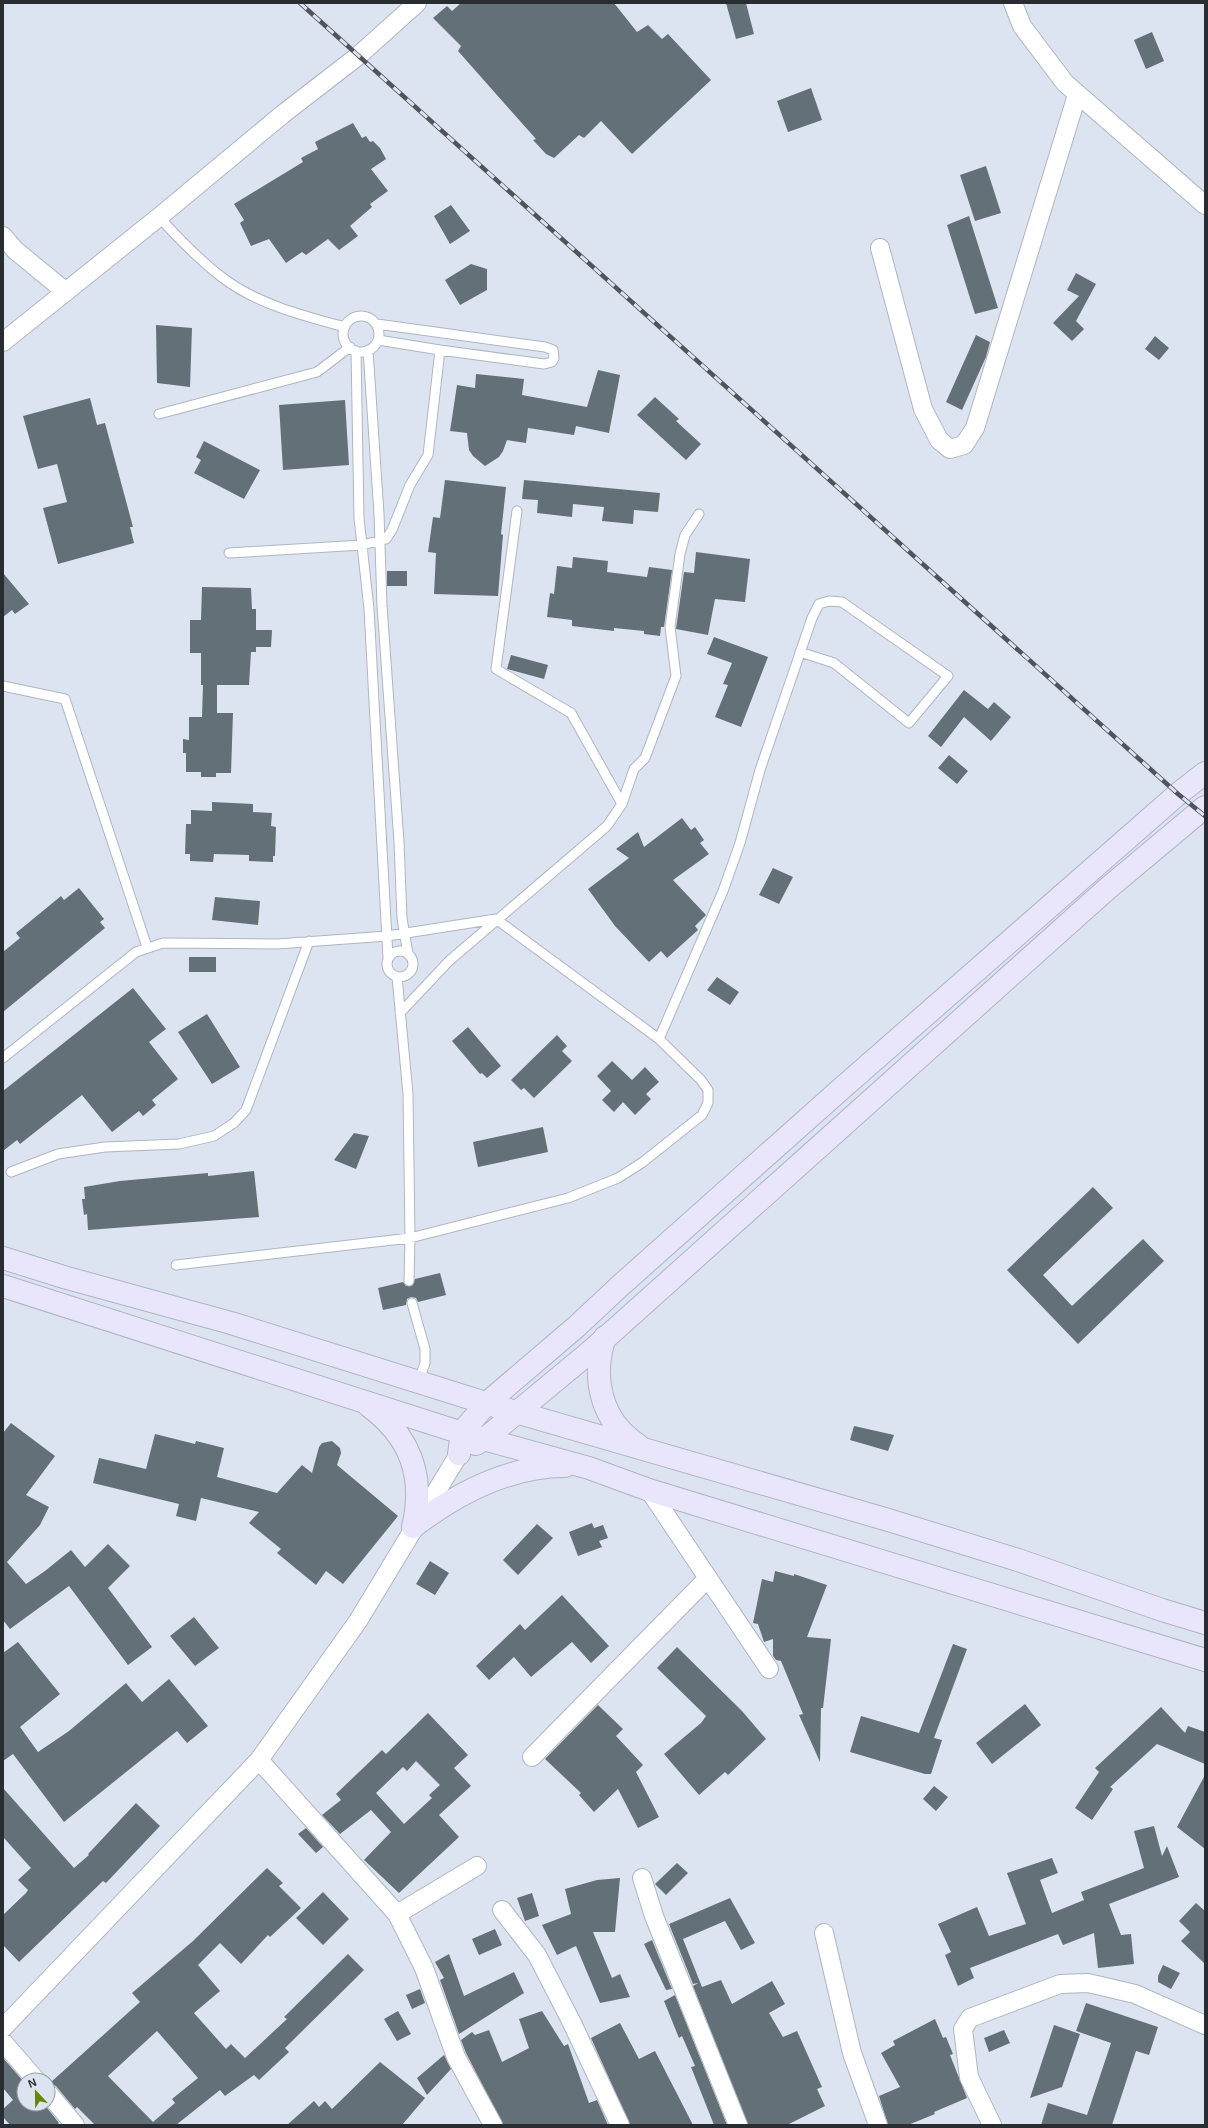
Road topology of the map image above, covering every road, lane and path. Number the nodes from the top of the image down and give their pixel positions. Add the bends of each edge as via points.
1 (417, 3) edge
2 (1013, 3) edge
3 (1077, 95) junction
4 (1205, 205) edge
5 (158, 217) junction
6 (3, 236) edge
7 (880, 248) dead end
8 (66, 292) junction
9 (377, 324) junction
10 (345, 327) junction
11 (378, 340) junction
12 (3, 342) edge
13 (353, 349) junction
14 (368, 350) junction
15 (440, 350) junction
16 (160, 414) dead end
17 (517, 511) dead end
18 (699, 514) dead end
19 (380, 541) junction
20 (362, 545) junction
21 (229, 554) dead end
22 (800, 652) junction
23 (3, 686) edge
24 (1205, 773) edge
25 (622, 804) junction
26 (1205, 807) edge
27 (496, 919) junction
28 (404, 934) junction
29 (387, 936) junction
30 (309, 941) junction
31 (147, 947) junction
32 (408, 954) junction
33 (388, 958) junction
34 (397, 977) junction
35 (400, 1013) junction
36 (659, 1039) junction
37 (3, 1058) edge
38 (11, 1172) dead end
39 (410, 1238) junction
40 (3, 1258) edge
41 (176, 1265) dead end
42 (409, 1281) dead end
43 (3, 1286) edge
44 (412, 1304) dead end
45 (605, 1337) junction
46 (418, 1383) junction
47 (354, 1398) junction
48 (487, 1403) junction
49 (517, 1412) junction
50 (462, 1432) junction
51 (486, 1438) junction
52 (643, 1448) junction
53 (460, 1454) junction
54 (589, 1468) junction
55 (649, 1490) junction
56 (413, 1528) junction
57 (708, 1578) junction
58 (1199, 1622) edge
59 (1205, 1660) edge
60 (769, 1669) dead end
61 (532, 1756) dead end
62 (259, 1760) junction
63 (477, 1866) dead end
64 (642, 1878) dead end
65 (502, 1910) dead end
66 (401, 1922) junction
67 (824, 1932) dead end
68 (1205, 2025) edge
69 (3, 2028) edge
70 (3, 2042) edge
71 (29, 2072) edge
72 (56, 2102) edge
73 (75, 2125) edge
74 (493, 2125) edge
75 (620, 2125) edge
76 (738, 2125) edge
77 (878, 2125) edge
78 (992, 2125) edge

1 - 5 street via 358,56
2 - 3 street via 1022,26 1034,44 1065,84
3 - 4 street
3 - 7 street via 975,428 964,445 950,449 939,440 923,409
5 - 8 street
5 - 10 lane via 192,253 224,279 262,300
6 - 8 street via 15,250
8 - 12 street
9 - 10 lane via 364,316 350,320
9 - 11 lane
9 - 15 lane via 546,347 553,350 554,358 552,362 544,364
10 - 13 lane via 345,341
11 - 14 lane
11 - 15 lane
13 - 14 lane
13 - 16 lane via 317,372
13 - 20 lane
14 - 19 lane
15 - 19 lane via 428,455 410,486 392,530
17 - 25 lane via 496,669 571,713
18 - 25 lane via 685,535 680,554 670,627 676,676 645,758 634,769
19 - 20 lane
19 - 28 lane
20 - 21 lane
20 - 29 lane via 369,609
22 - 22 lane via 834,663 909,723 948,676 842,602 829,601 819,604
22 - 36 lane via 760,770 740,843
23 - 31 lane via 65,699
24 - 48 main road via 865,1068 576,1328
25 - 27 lane via 607,826 588,844
26 - 45 main road via 1101,894
27 - 28 lane
27 - 35 lane via 449,961
27 - 36 lane
28 - 29 lane
28 - 32 lane
29 - 30 lane
29 - 33 lane
30 - 31 lane via 277,944 163,943
30 - 38 lane via 246,1110 234,1123 214,1136 179,1144 104,1147 58,1154
31 - 37 lane via 136,952
32 - 33 lane via 398,951
32 - 34 lane via 413,968 404,977
33 - 34 lane via 388,969
34 - 35 lane
35 - 39 lane via 408,1094
36 - 39 lane via 708,1090 708,1103 702,1115 643,1162 618,1178 568,1198
39 - 41 lane
39 - 42 lane
40 - 46 main road via 231,1323
43 - 47 main road
44 - 46 lane via 425,1349 425,1362
45 - 49 main road
45 - 52 main road via 598,1364 598,1378 604,1404 620,1430
46 - 48 main road
47 - 50 main road
47 - 56 main road via 382,1415 410,1454 417,1483
48 - 49 main road
48 - 50 main road
49 - 51 main road
49 - 52 main road
50 - 51 main road
50 - 53 main road
51 - 53 main road
51 - 54 main road
52 - 58 main road via 1018,1560
53 - 56 street
54 - 55 main road
54 - 56 main road via 547,1467 494,1480 453,1499
55 - 57 street
55 - 59 main road
56 - 62 street via 358,1620
57 - 60 street
57 - 61 street
62 - 66 street
62 - 69 street
63 - 66 street
64 - 76 street via 654,1916
65 - 75 street via 537,1955
66 - 74 street via 424,1968 456,2057
67 - 77 street via 852,2054
68 - 78 street via 1135,1994 1088,1982 1060,1984 970,2018 963,2029 969,2077
70 - 71 street
72 - 73 street

